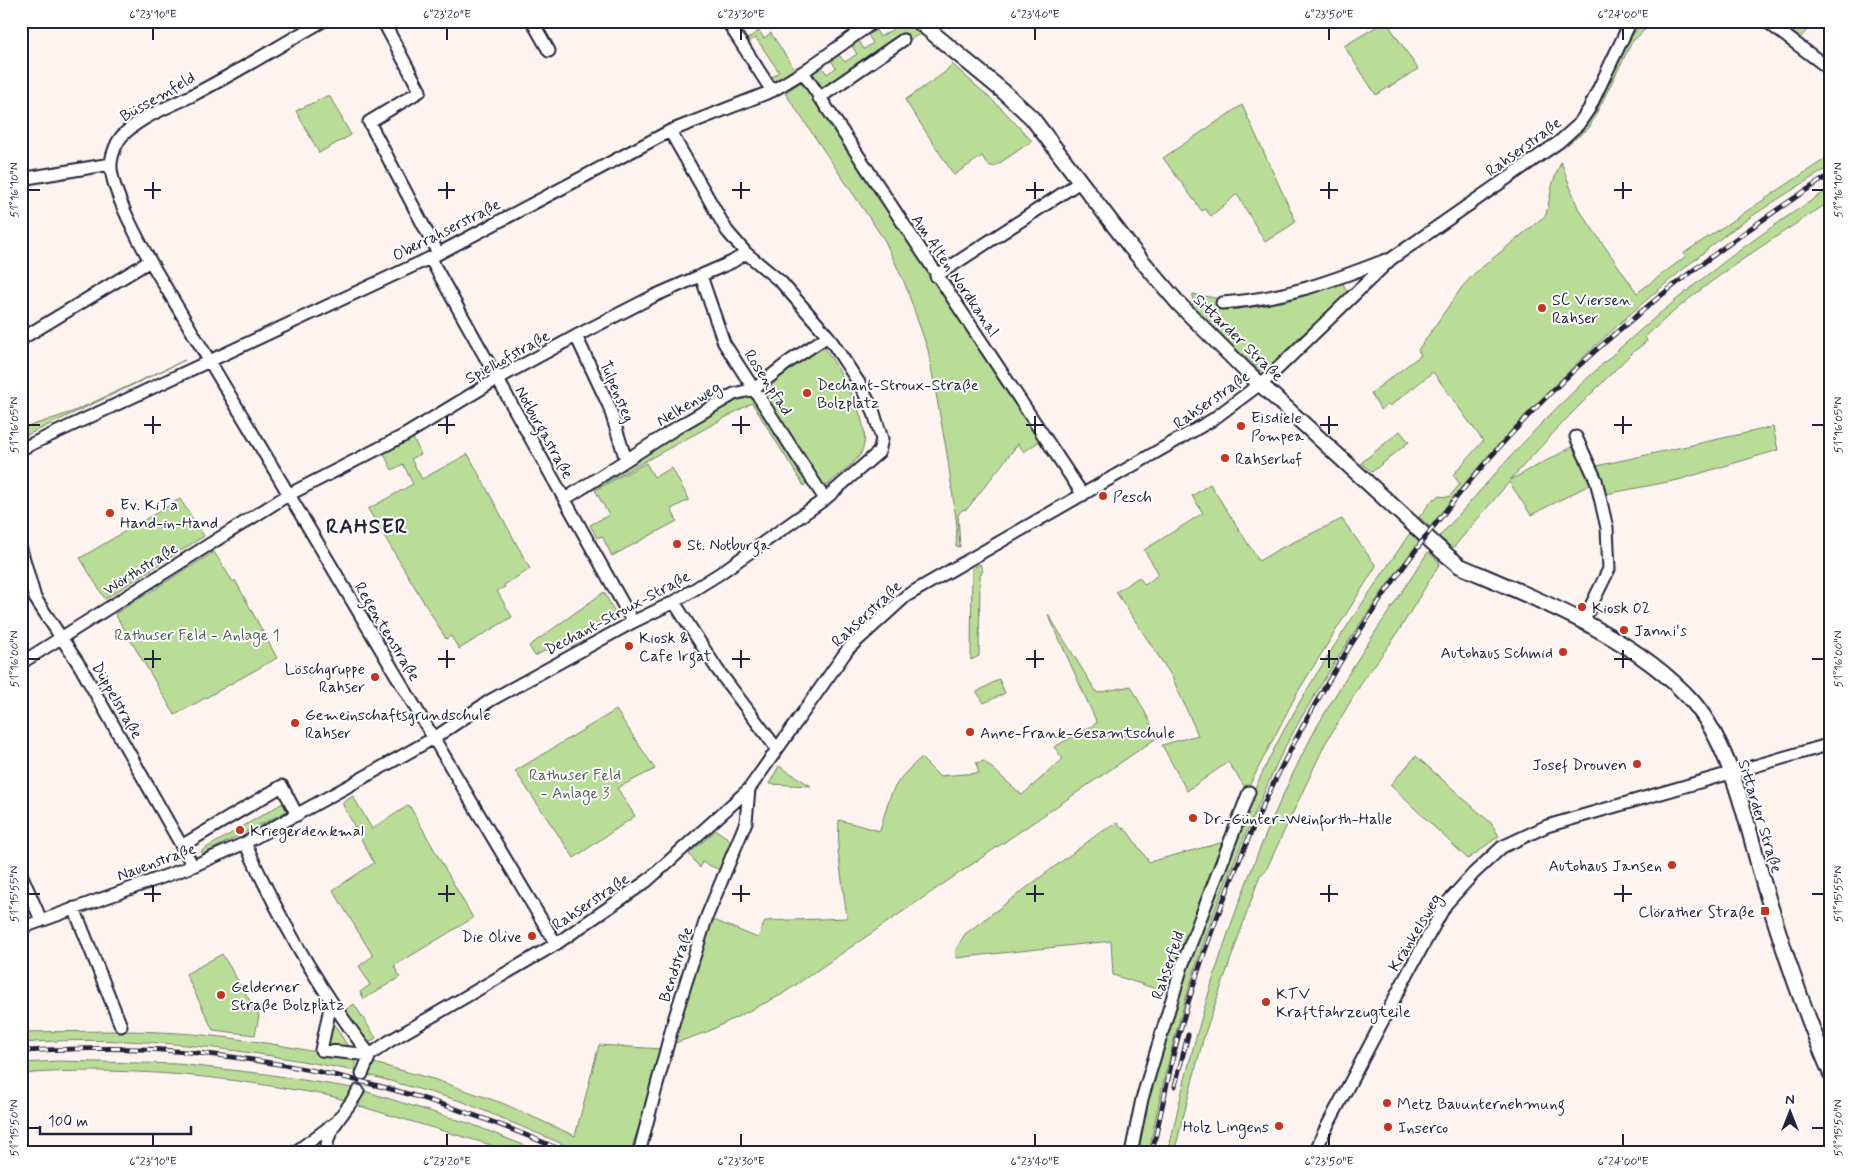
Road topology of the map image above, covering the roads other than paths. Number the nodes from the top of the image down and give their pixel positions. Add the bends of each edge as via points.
1 (323, 21) edge
2 (383, 21) edge
3 (532, 21) edge
4 (726, 21) edge
5 (875, 21) edge
6 (918, 21) edge
7 (1631, 21) edge
8 (1766, 21) edge
9 (904, 40) dead end
10 (549, 51) dead end
11 (1831, 70) edge
12 (803, 72) junction
13 (772, 91) junction
14 (819, 98) junction
15 (670, 131) junction
16 (111, 164) junction
17 (21, 179) edge
18 (1080, 182) junction
19 (746, 253) junction
20 (434, 255) junction
21 (1390, 259) junction
22 (150, 261) junction
23 (701, 276) junction
24 (936, 276) junction
25 (1222, 303) dead end
26 (576, 336) junction
27 (828, 336) junction
28 (21, 339) edge
29 (208, 360) junction
30 (497, 379) junction
31 (1261, 384) junction
32 (754, 389) junction
33 (1576, 437) dead end
34 (21, 449) edge
35 (626, 460) junction
36 (288, 495) junction
37 (1083, 495) junction
38 (564, 499) junction
39 (825, 499) junction
40 (21, 549) edge
41 (674, 602) junction
42 (633, 622) junction
43 (1583, 622) junction
44 (61, 637) junction
45 (21, 663) edge
46 (434, 738) junction
47 (1831, 744) edge
48 (777, 749) junction
49 (1731, 773) junction
50 (749, 789) junction
51 (1249, 792) dead end
52 (297, 815) junction
53 (245, 843) junction
54 (183, 845) junction
55 (193, 866) junction
56 (21, 874) edge
57 (74, 908) junction
58 (41, 920) junction
59 (21, 928) edge
60 (556, 944) junction
61 (332, 1003) junction
62 (121, 1026) dead end
63 (370, 1055) junction
64 (362, 1074) dead end
65 (1831, 1074) edge
66 (358, 1091) dead end
67 (336, 1122) junction
68 (294, 1153) edge
69 (327, 1153) edge
70 (639, 1153) edge
71 (1131, 1153) edge
72 (1315, 1153) edge

1 - 16 street, Büssemfeld via 134,125 123,135
2 - 20 street, Notburgastraße via 420,90 369,122
3 - 10 street
4 - 13 street
5 - 12 street, Oberrahserstraße
6 - 18 street, Sittarder Straße via 1032,118
7 - 21 street, Rahserstraße via 1589,109 1578,125
8 - 11 street
9 - 14 street
12 - 13 street, Oberrahserstraße
12 - 14 street, Am Alten Nordkanal
13 - 15 street, Oberrahserstraße
14 - 24 street, Am Alten Nordkanal
15 - 19 street, Dechant-Stroux-Straße via 727,231
15 - 20 street, Oberrahserstraße
16 - 17 street
16 - 22 street via 120,197
18 - 24 street
18 - 31 street, Sittarder Straße via 1150,271
19 - 23 street, Spielhofstraße
19 - 27 street, Dechant-Stroux-Straße via 781,282
20 - 29 street, Oberrahserstraße
20 - 30 street, Notburgastraße
21 - 25 street, Rahserstraße via 1304,290 1258,301
21 - 31 street, Rahserstraße
22 - 28 street
22 - 29 street
23 - 26 street, Spielhofstraße
23 - 32 street, Rosenpfad via 724,343
24 - 37 street, Am Alten Nordkanal
26 - 30 street, Spielhofstraße
26 - 35 street, Tulpensteg via 609,406
27 - 32 street, Nelkenweg
27 - 39 street, Dechant-Stroux-Straße via 859,382 873,410 882,439 879,452
29 - 34 street, Oberrahserstraße
29 - 36 street, Regentenstraße
30 - 36 street, Spielhofstraße via 405,435
30 - 38 street, Notburgastraße
31 - 37 street, Rahserstraße via 1195,432
31 - 43 street, Sittarder Straße via 1460,566
32 - 35 street, Nelkenweg via 734,394
32 - 39 street, Rosenpfad
33 - 43 street via 1596,480 1607,528 1609,568
35 - 38 street, Nelkenweg
36 - 44 street, Wörthstraße
36 - 46 street, Regentenstraße
37 - 48 street, Rahserstraße via 906,596 848,649
38 - 42 street, Notburgastraße
39 - 41 street, Dechant-Stroux-Straße
40 - 44 street, Düppelstraße via 35,598
41 - 42 street, Dechant-Stroux-Straße
41 - 48 street via 717,669
42 - 46 street, Dechant-Stroux-Straße via 491,700
43 - 49 street, Sittarder Straße via 1662,672 1694,703 1716,735
44 - 45 street, Wörthstraße
44 - 54 street, Düppelstraße
46 - 52 street, Nauenstraße
46 - 60 street, Regentenstraße
47 - 49 street
48 - 50 street, Rahserstraße
49 - 65 street, Sittarder Straße via 1800,1000
49 - 72 street, Kränkelsweg via 1547,826 1502,847 1446,904
50 - 60 street, Rahserstraße via 647,881
50 - 70 street, Bendstraße via 746,822 707,916 674,1020
51 - 71 street, Rahserfeld via 1182,966 1142,1099
52 - 53 street, Nauenstraße
52 - 54 street, Nauenstraße via 282,786
53 - 55 street, Nauenstraße
53 - 61 street via 268,893
54 - 55 street, Düppelstraße
55 - 57 street, Nauenstraße
56 - 58 street
57 - 58 street, Nauenstraße
57 - 62 street
58 - 59 street, Nauenstraße
60 - 63 street, Rahserstraße
61 - 63 street
61 - 63 street via 321,1050
63 - 64 street
66 - 67 street via 350,1107
67 - 68 street
67 - 69 street via 326,1144

